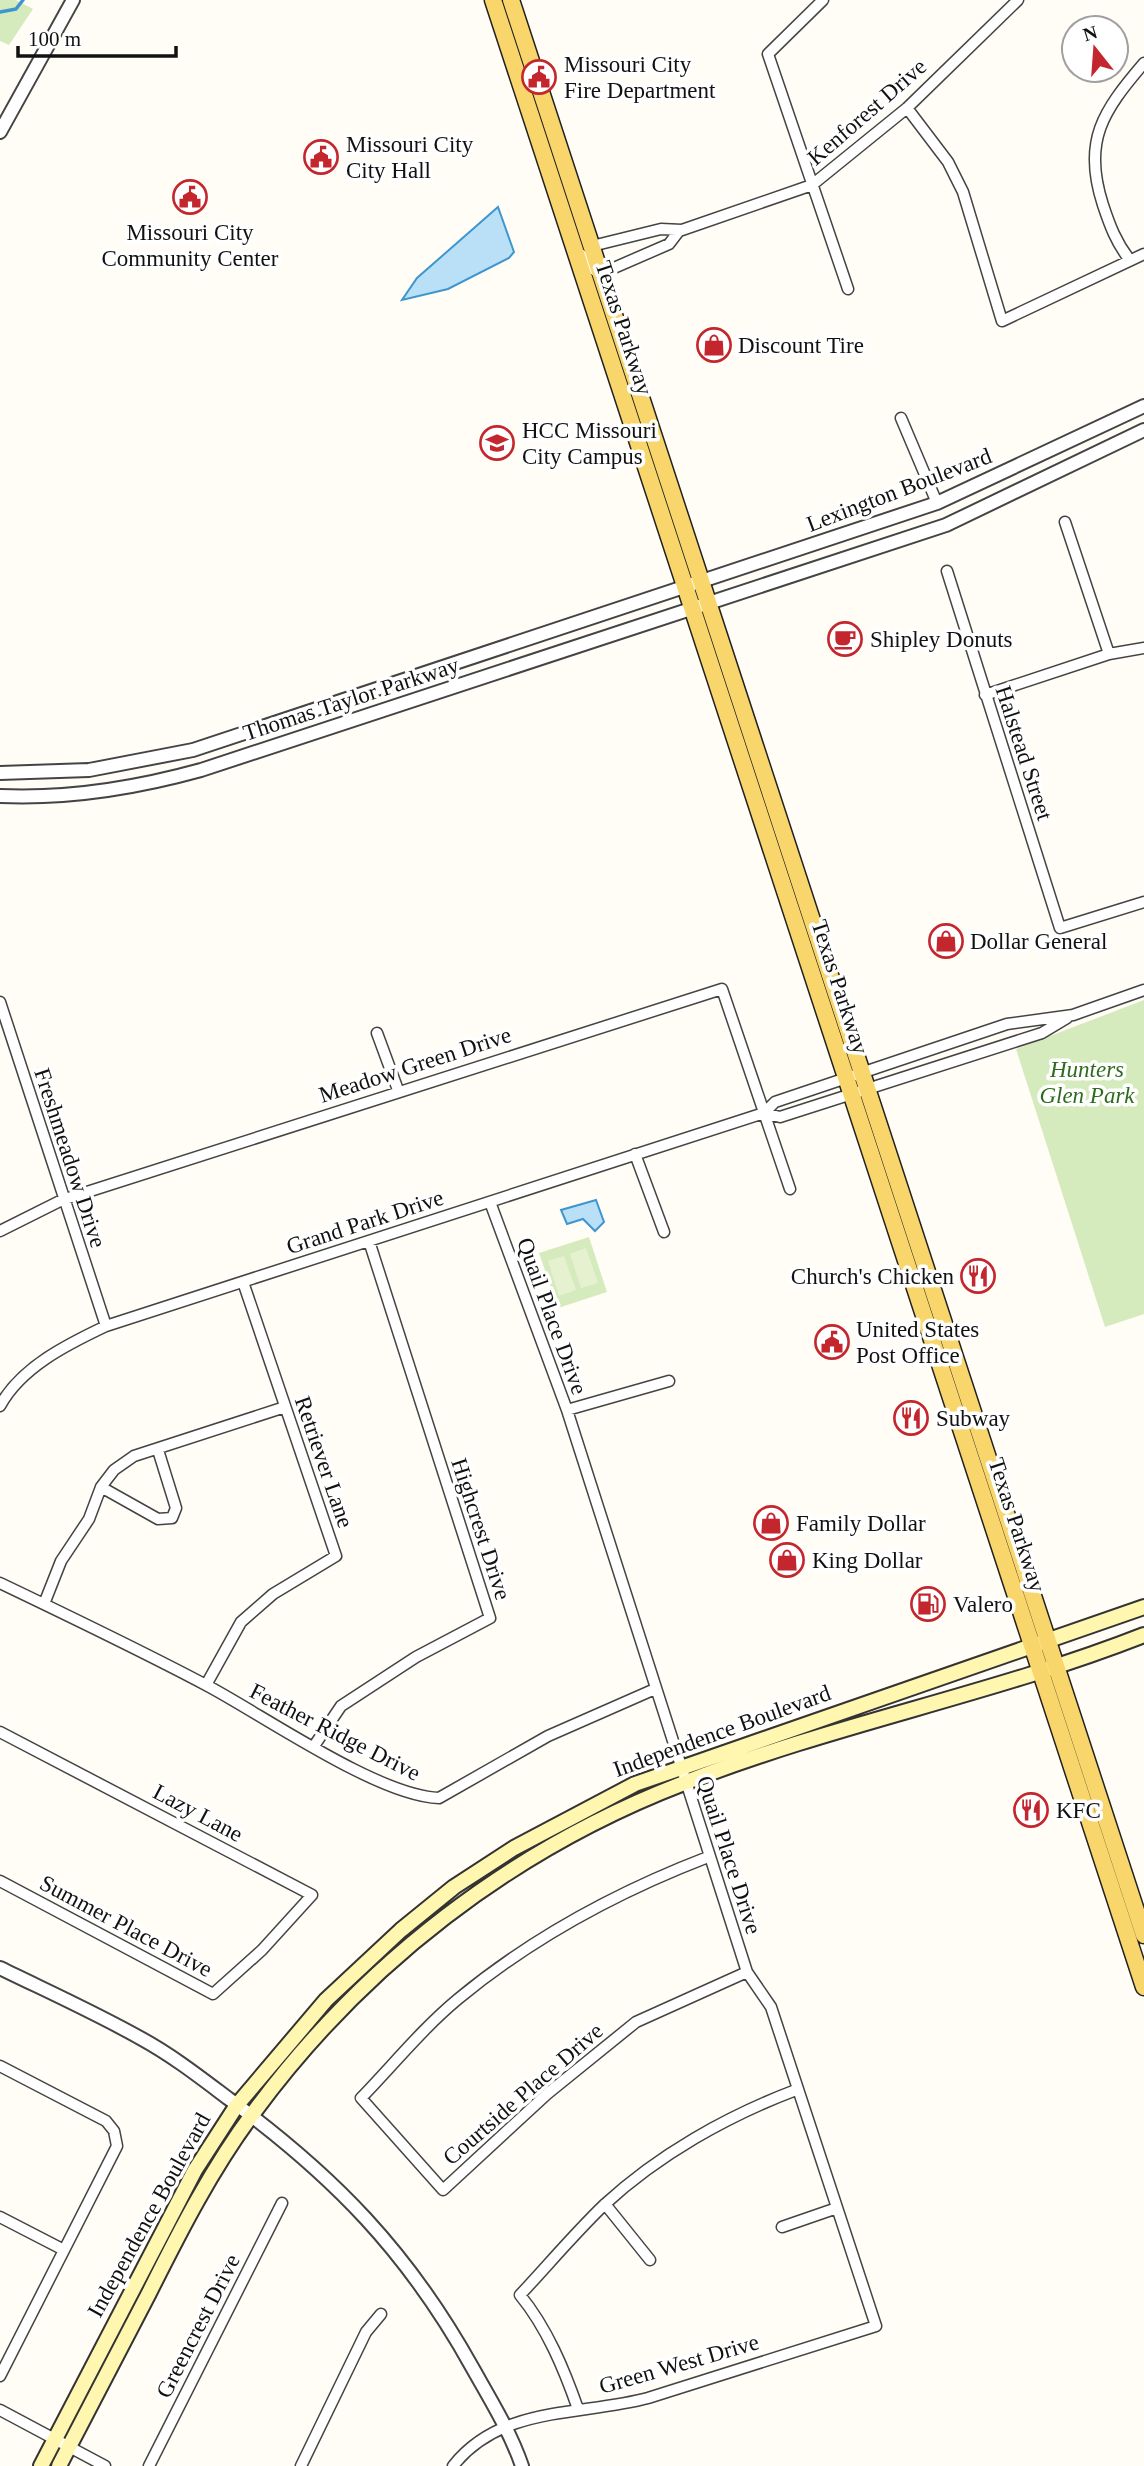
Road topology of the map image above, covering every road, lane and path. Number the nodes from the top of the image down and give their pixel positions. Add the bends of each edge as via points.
1 (73, 0) edge
2 (493, 0) edge
3 (510, 0) edge
4 (823, 0) edge
5 (1018, 0) edge
6 (1144, 63) edge
7 (907, 108) junction
8 (0, 132) edge
9 (812, 185) junction
10 (679, 231) junction
11 (592, 246) junction
12 (575, 251) junction
13 (1144, 254) edge
14 (1129, 259) junction
15 (600, 274) junction
16 (848, 289) dead end
17 (1144, 406) edge
18 (901, 418) dead end
19 (1097, 429) junction
20 (1144, 430) edge
21 (1107, 448) junction
22 (937, 503) junction
23 (901, 516) junction
24 (1065, 522) dead end
25 (909, 538) junction
26 (947, 571) dead end
27 (702, 582) junction
28 (685, 587) junction
29 (700, 605) junction
30 (522, 641) junction
31 (1144, 648) edge
32 (1109, 654) junction
33 (529, 663) junction
34 (985, 695) junction
35 (0, 773) edge
36 (0, 796) edge
37 (795, 869) junction
38 (779, 874) junction
39 (1144, 902) edge
40 (1144, 990) edge
41 (1, 1005) edge
42 (1073, 1014) junction
43 (377, 1033) dead end
44 (862, 1073) junction
45 (846, 1078) junction
46 (398, 1090) junction
47 (868, 1090) junction
48 (852, 1095) junction
49 (764, 1113) junction
50 (635, 1154) junction
51 (790, 1189) dead end
52 (62, 1200) junction
53 (490, 1202) junction
54 (0, 1231) edge
55 (664, 1232) dead end
56 (369, 1241) junction
57 (905, 1257) junction
58 (931, 1280) junction
59 (243, 1282) junction
60 (106, 1326) junction
61 (669, 1381) dead end
62 (947, 1385) junction
63 (0, 1406) edge
64 (285, 1406) junction
65 (566, 1410) junction
66 (974, 1413) junction
67 (158, 1450) junction
68 (102, 1487) junction
69 (0, 1583) edge
70 (44, 1604) junction
71 (1144, 1606) edge
72 (1144, 1635) edge
73 (1040, 1642) junction
74 (1057, 1664) junction
75 (1040, 1670) junction
76 (206, 1685) junction
77 (655, 1689) junction
78 (871, 1703) junction
79 (882, 1717) junction
80 (0, 1732) edge
81 (314, 1746) junction
82 (680, 1765) junction
83 (686, 1782) junction
84 (514, 1848) junction
85 (708, 1857) junction
86 (523, 1863) junction
87 (0, 1881) edge
88 (1123, 1925) junction
89 (1144, 1935) edge
90 (1144, 1947) edge
91 (262, 1950) joint
92 (364, 1963) junction
93 (0, 1968) edge
94 (747, 1972) junction
95 (375, 1975) junction
96 (1144, 1987) edge
97 (0, 2066) edge
98 (796, 2090) junction
99 (237, 2105) junction
100 (252, 2114) junction
101 (282, 2203) dead end
102 (605, 2204) junction
103 (837, 2208) junction
104 (0, 2217) edge
105 (782, 2227) dead end
106 (64, 2250) junction
107 (650, 2260) dead end
108 (140, 2273) junction
109 (155, 2281) junction
110 (381, 2314) dead end
111 (844, 2335) joint
112 (0, 2376) edge
113 (578, 2409) junction
114 (0, 2410) edge
115 (504, 2426) junction
116 (54, 2440) junction
117 (69, 2448) junction
118 (41, 2466) edge
119 (59, 2466) edge
120 (105, 2466) edge
121 (149, 2466) edge
122 (301, 2466) edge
123 (453, 2466) edge
124 (522, 2466) edge

1 - 8 street
2 - 12 main road, Texas Parkway
3 - 11 main road, Texas Parkway
4 - 9 street via 768,54
5 - 7 street, Kenforest Drive
6 - 14 street via 1121,90 1093,147 1094,178 1114,240
7 - 9 street, Kenforest Drive
7 - 14 street via 948,162 964,192 1002,321
9 - 10 street, Kenforest Drive
9 - 16 street
10 - 11 street, Kenforest Drive via 661,229
10 - 15 street, Kenforest Drive via 669,244
11 - 15 main road, Texas Parkway
12 - 15 street via 585,255
12 - 28 main road, Texas Parkway
13 - 14 street
15 - 27 main road, Texas Parkway
17 - 19 street, Lexington Boulevard
18 - 22 street
19 - 21 street
19 - 22 street, Lexington Boulevard
20 - 21 street, Lexington Boulevard
21 - 25 street, Lexington Boulevard
22 - 23 street, Lexington Boulevard
23 - 25 street
23 - 27 street, Lexington Boulevard
24 - 32 street
25 - 29 street, Lexington Boulevard
26 - 34 street, Halstead Street
27 - 28 street, Thomas Taylor Parkway
27 - 29 main road, Texas Parkway
28 - 29 main road, Texas Parkway
28 - 30 street, Thomas Taylor Parkway
29 - 33 street, Thomas Taylor Parkway
29 - 37 main road, Texas Parkway
29 - 38 main road, Texas Parkway
30 - 33 street
30 - 35 street, Thomas Taylor Parkway via 193,750 89,770
31 - 32 street
32 - 34 street
33 - 36 street, Thomas Taylor Parkway via 171,778 90,792
34 - 39 street, Halstead Street via 1060,928
37 - 38 main road
37 - 44 main road, Texas Parkway
38 - 45 main road, Texas Parkway
40 - 42 street, Grand Park Drive
41 - 52 street, Freshmeadow Drive
42 - 44 street, Grand Park Drive via 1007,1024
42 - 47 street, Grand Park Drive via 1042,1033
43 - 46 street
44 - 45 street, Grand Park Drive
44 - 47 main road, Texas Parkway
45 - 48 main road, Texas Parkway
45 - 49 street, Grand Park Drive via 775,1102
46 - 49 street, Meadow Green Drive via 722,989
46 - 52 street, Meadow Green Drive
47 - 48 street, Grand Park Drive
47 - 58 main road, Texas Parkway
48 - 49 street, Grand Park Drive via 780,1117
48 - 57 main road, Texas Parkway
49 - 50 street, Grand Park Drive
49 - 51 street
50 - 53 street, Grand Park Drive
50 - 55 street
52 - 54 street, Meadow Green Drive
52 - 60 street, Freshmeadow Drive
53 - 56 street, Grand Park Drive
53 - 65 street, Quail Place Drive
56 - 59 street, Grand Park Drive
56 - 81 street, Highcrest Drive via 489,1618 416,1657 341,1706
57 - 58 main road via 915,1261 920,1276
57 - 62 main road, Texas Parkway
58 - 66 main road, Texas Parkway
59 - 60 street, Grand Park Drive
59 - 64 street, Retriever Lane
60 - 63 street, Grand Park Drive via 64,1346 37,1366
61 - 65 street
62 - 66 main road via 958,1394 962,1406
62 - 73 main road, Texas Parkway
64 - 67 street
64 - 76 street, Retriever Lane via 336,1556 281,1589 241,1622
65 - 77 street, Quail Place Drive
66 - 73 main road, Texas Parkway
67 - 68 street via 114,1469
67 - 68 street via 176,1508 173,1518 158,1519
68 - 70 street via 89,1519 61,1561
69 - 70 street, Feather Ridge Drive
70 - 76 street, Feather Ridge Drive
71 - 73 main road, Independence Boulevard
72 - 74 main road, Independence Boulevard
73 - 74 main road, Texas Parkway
73 - 75 main road, Texas Parkway
73 - 78 main road, Independence Boulevard
74 - 75 main road, Independence Boulevard
74 - 89 main road, Texas Parkway
75 - 79 main road, Independence Boulevard
75 - 88 main road, Texas Parkway
76 - 81 street, Feather Ridge Drive
77 - 81 street, Feather Ridge Drive via 548,1736 439,1798 419,1797
77 - 82 street, Quail Place Drive
78 - 79 main road
78 - 82 main road, Independence Boulevard
79 - 83 main road, Independence Boulevard
80 - 91 street, Lazy Lane via 312,1895
82 - 83 street, Quail Place Drive
82 - 84 main road, Independence Boulevard via 581,1810
83 - 85 street, Quail Place Drive
83 - 86 main road, Independence Boulevard via 589,1825
84 - 86 main road
84 - 92 main road, Independence Boulevard via 454,1887
85 - 94 street, Quail Place Drive
85 - 94 street, Courtside Place Drive via 655,1877 558,1926 457,2000 361,2098 443,2190 547,2094 636,2022
86 - 95 main road, Independence Boulevard via 455,1908
87 - 91 street, Summer Place Drive via 213,1994
88 - 90 main road via 1133,1928 1138,1944
88 - 96 main road, Texas Parkway
92 - 95 main road
92 - 99 main road, Independence Boulevard via 295,2033
93 - 99 street via 142,2039
94 - 98 street, Quail Place Drive via 771,2007
95 - 100 main road, Independence Boulevard via 311,2041
97 - 106 street via 106,2121 114,2131 117,2146
98 - 102 street via 713,2127
98 - 103 street, Quail Place Drive
99 - 100 street
99 - 108 main road, Independence Boulevard via 195,2170
100 - 109 main road, Independence Boulevard via 201,2193
100 - 115 street via 330,2179 379,2230 441,2312
101 - 121 street, Greencrest Drive
102 - 107 street
102 - 113 street via 520,2295 552,2347
103 - 105 street
103 - 111 street, Quail Place Drive via 876,2326
104 - 106 street
106 - 112 street
108 - 109 main road
108 - 116 main road, Independence Boulevard
109 - 117 main road, Independence Boulevard
110 - 122 street via 366,2332
111 - 113 street, Green West Drive via 648,2398 612,2408
113 - 115 street, Green West Drive
114 - 116 street
115 - 123 street, Green West Drive via 471,2447
115 - 124 street
116 - 117 street
116 - 118 main road, Independence Boulevard
117 - 119 main road, Independence Boulevard
117 - 120 street

